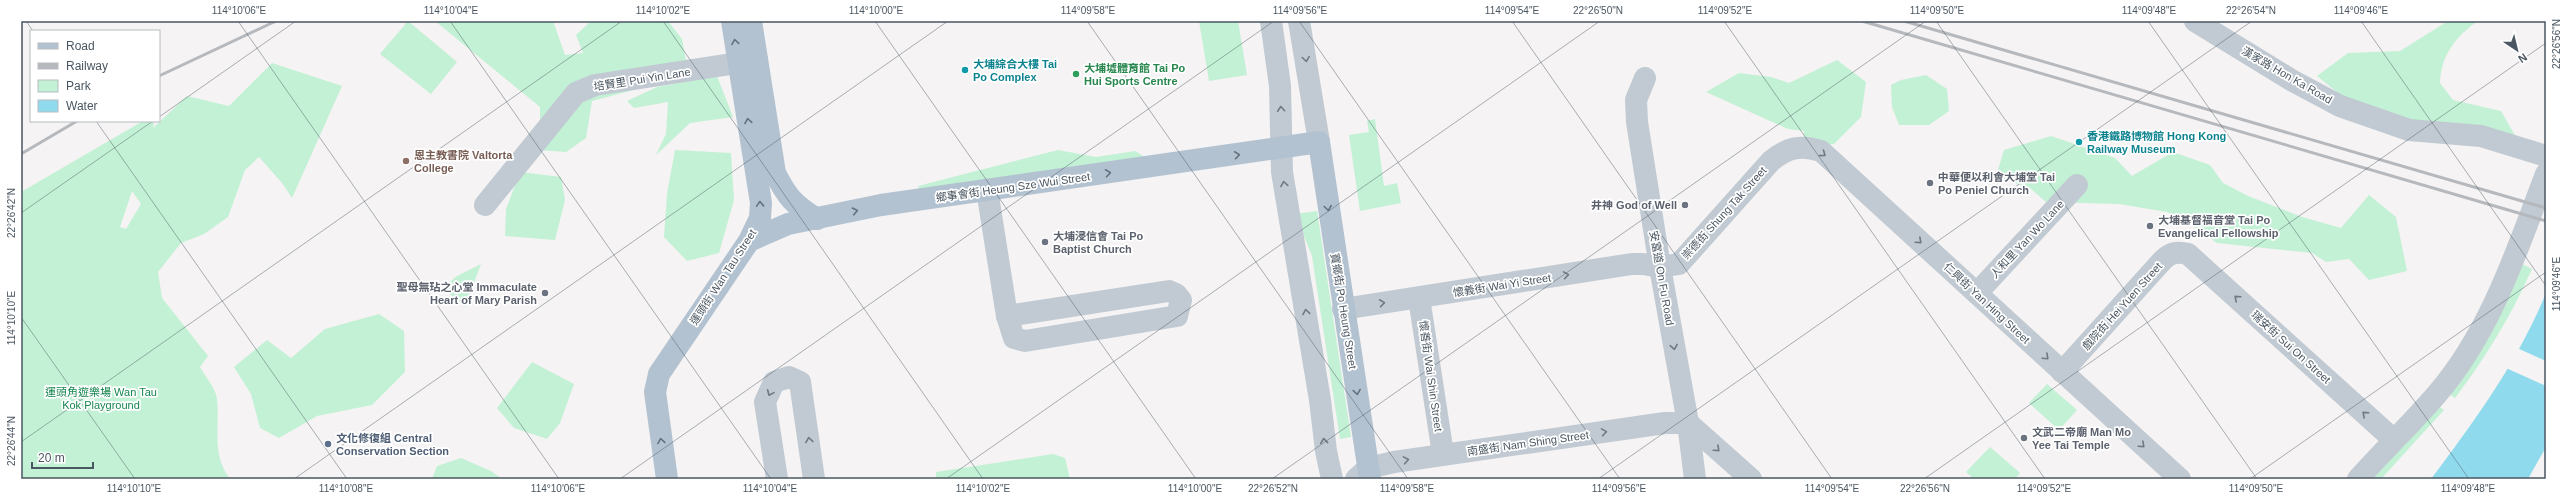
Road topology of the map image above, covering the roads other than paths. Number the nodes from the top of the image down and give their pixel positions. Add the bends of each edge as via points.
1 (732, 21) edge
2 (751, 21) edge
3 (1271, 21) edge
4 (1299, 21) edge
5 (2195, 21) edge
6 (748, 62) junction
7 (1645, 78) dead end
8 (1318, 142) junction
9 (1281, 148) junction
10 (1786, 150) joint
11 (2546, 156) edge
12 (2546, 174) edge
13 (2078, 185) dead end
14 (987, 190) junction
15 (485, 205) dead end
16 (817, 219) junction
17 (749, 241) junction
18 (2188, 254) joint
19 (1660, 267) junction
20 (1977, 293) junction
21 (1419, 298) junction
22 (1343, 309) junction
23 (1006, 316) junction
24 (2062, 372) junction
25 (1688, 423) junction
26 (2394, 440) junction
27 (1442, 454) junction
28 (1365, 475) edge
29 (667, 479) edge
30 (777, 479) edge
31 (814, 479) edge
32 (1332, 479) edge
33 (1695, 479) edge
34 (1751, 479) edge
35 (2180, 479) edge
36 (2358, 479) edge

6 -> 1 main road, 運頭街 Wan Tau Street
2 - 6 main road, 運頭街 Wan Tau Street
9 -> 3 street via 1280,86
4 -> 8 street, 寶鄉街 Po Heung Street
5 - 11 street, 漢家路 Hon Ka Road via 2293,81 2340,106 2409,130 2481,136
6 - 15 street, 培賢里 Pui Yin Lane via 595,85 576,93
6 - 16 main road, 運頭街 Wan Tau Street via 775,173 796,206
17 -> 6 main road, 運頭街 Wan Tau Street via 760,218 761,203
7 - 19 street, 安富道 On Fu Road via 1636,100 1636,107
8 - 9 main road
8 -> 22 main road, 寶鄉街 Po Heung Street
14 -> 9 main road, 鄉事會街 Heung Sze Wui Street
32 -> 9 street via 1282,172
10 - 19 street, 崇德街 Shung Tak Street via 1771,161 1679,264
10 -> 20 street, 仁興街 Yan Hing Street via 1801,147 1821,151
12 - 26 street via 2493,307 2438,394
13 - 20 street, 人和里 Yan Wo Lane
16 -> 14 main road, 鄉事會街 Heung Sze Wui Street via 881,205
14 - 23 street
16 - 17 main road, 鄉事會街 Heung Sze Wui Street via 788,224
29 -> 17 main road, 運頭街 Wan Tau Street via 655,392 659,374
18 - 24 street, 戲院街 Hei Yuen Street via 2170,254 2162,261
26 -> 18 street, 瑞安街 Sui On Street
21 -> 19 street, 懷義街 Wai Yi Street via 1632,264
19 -> 25 street, 安富道 On Fu Road
20 -> 24 street, 仁興街 Yan Hing Street
22 -> 21 street, 懷義街 Wai Yi Street
21 - 27 street, 懷善街 Wai Shin Street
22 -> 28 main road, 寶鄉街 Po Heung Street
23 - 23 street via 1169,291 1181,300 1181,309 1177,316 1025,340 1014,338
24 -> 35 street, 仁興街 Yan Hing Street
27 -> 25 street, 南盛街 Nam Shing Street via 1479,451 1665,423
25 - 33 street, 安富道 On Fu Road
25 -> 34 street
26 - 36 street
28 -> 27 street, 南盛街 Nam Shing Street
31 -> 30 street via 800,382 788,377 774,382 765,402

